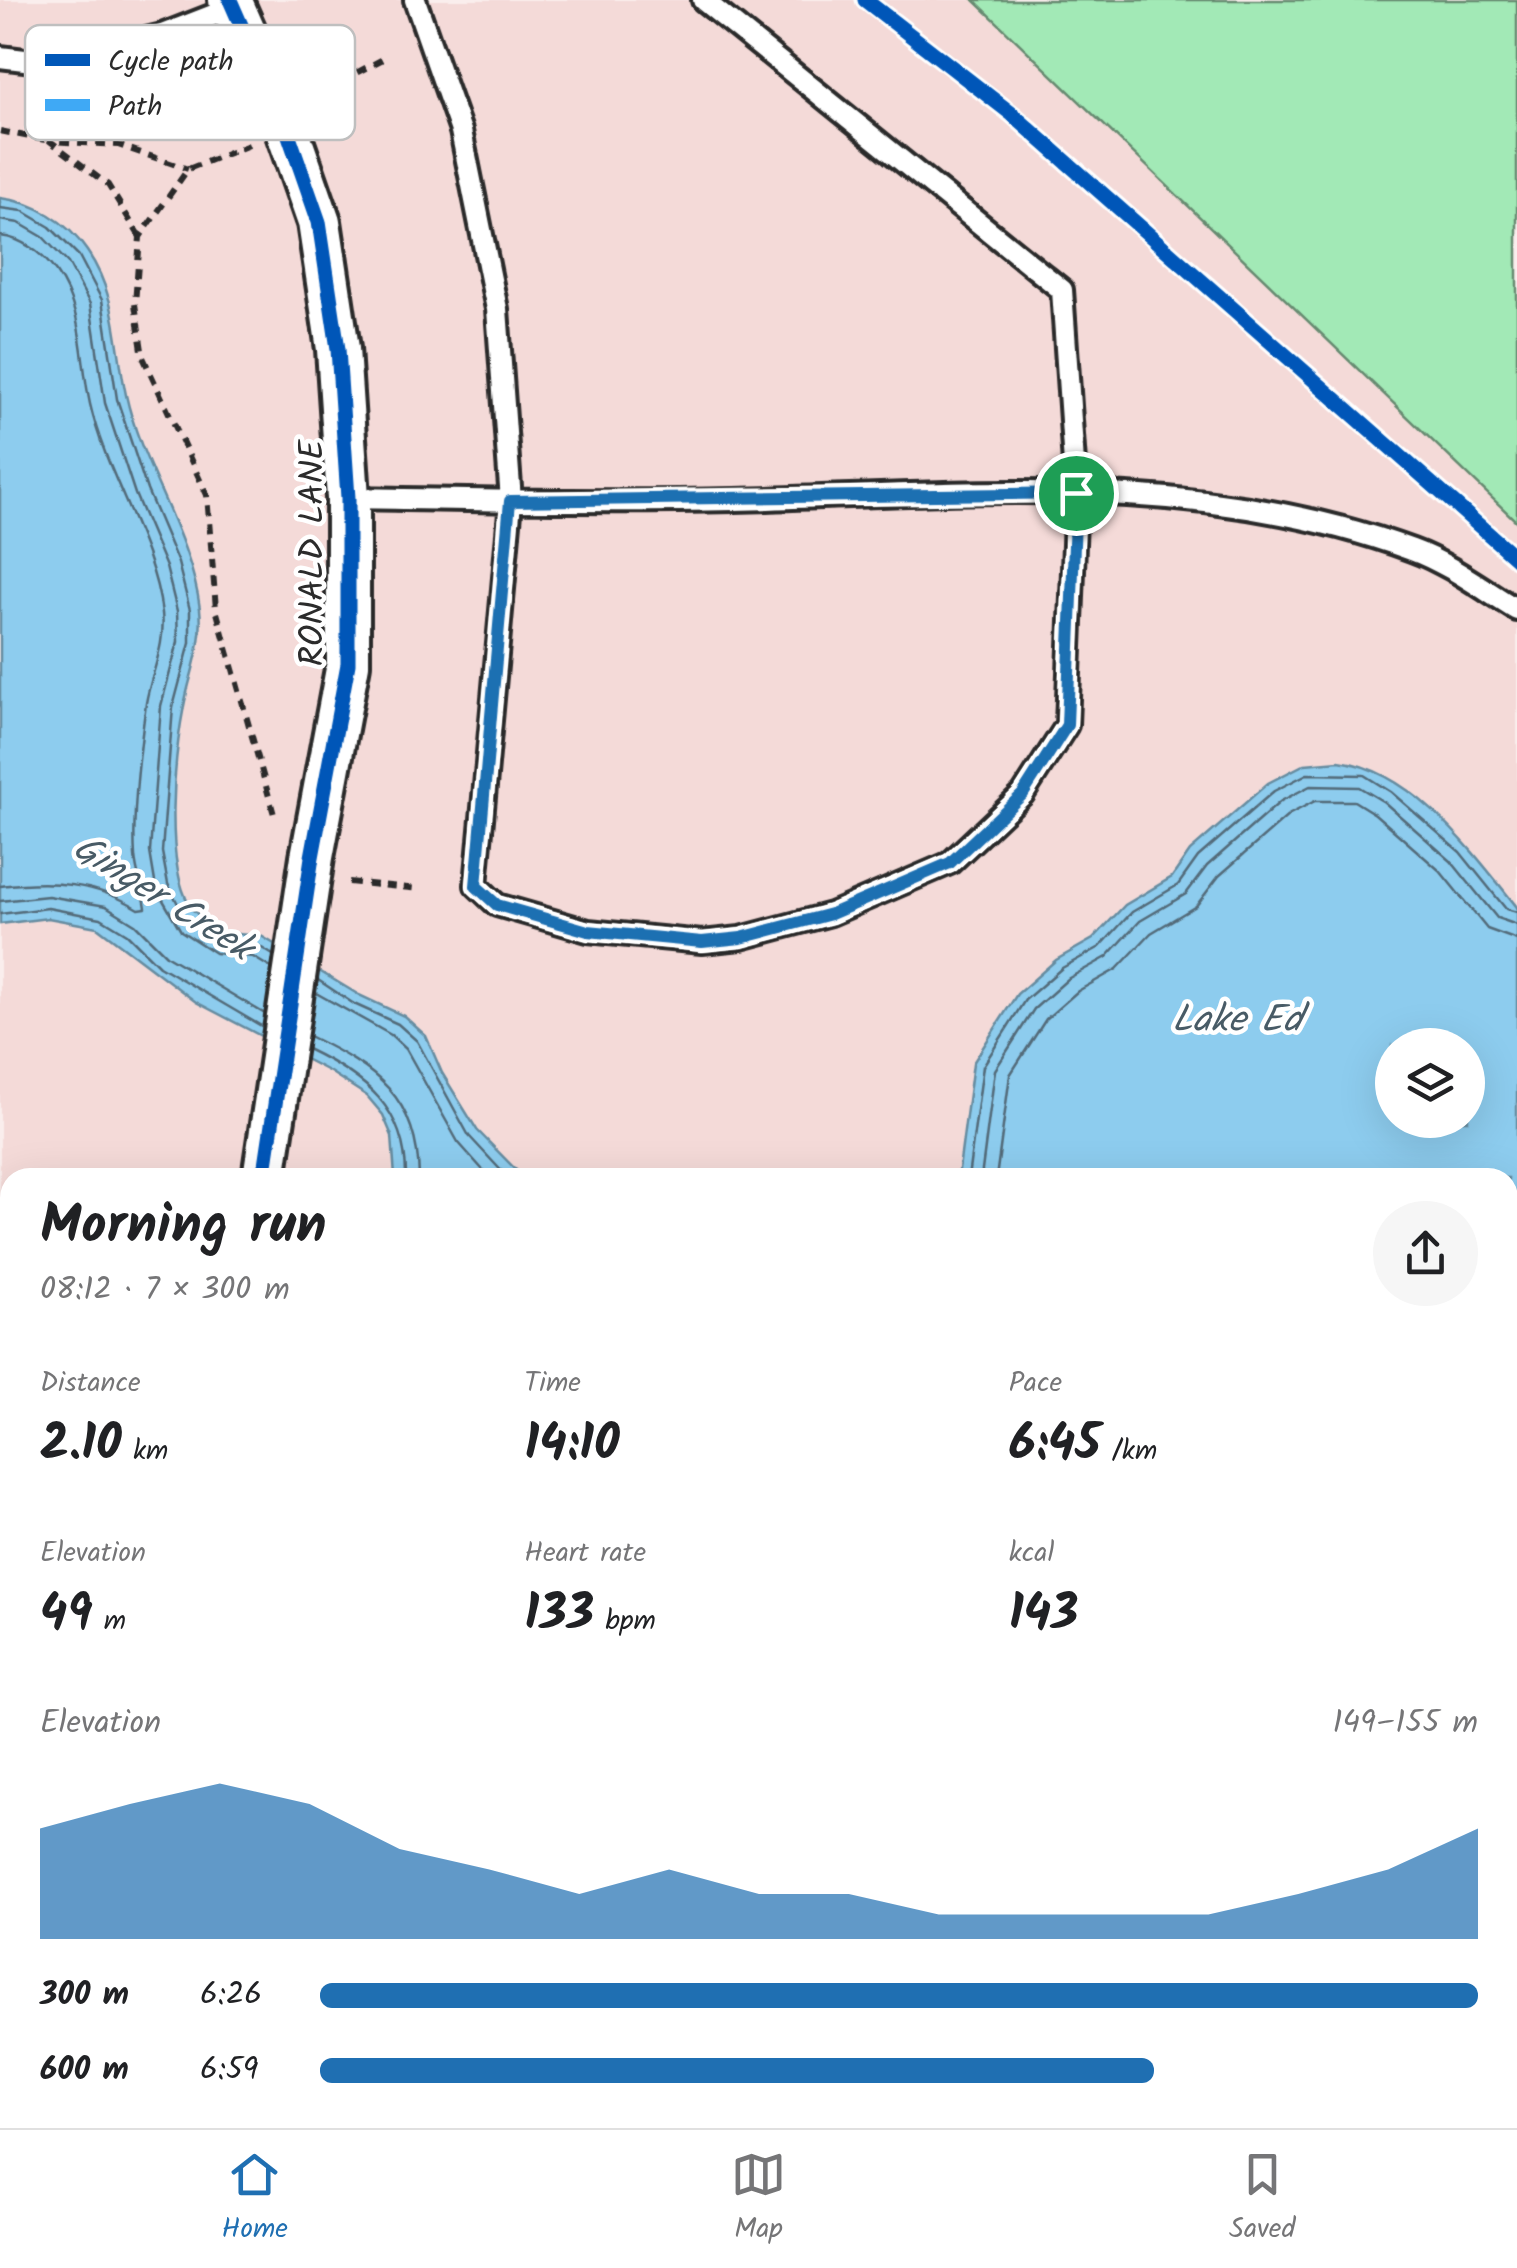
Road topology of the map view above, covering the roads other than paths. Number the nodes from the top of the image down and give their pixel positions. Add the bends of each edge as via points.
1 (415, 0) edge
2 (702, 0) edge
3 (237, 2) edge
4 (185, 25) edge
5 (0, 58) edge
6 (25, 61) edge
7 (290, 140) edge
8 (1076, 493) junction
9 (348, 498) junction
10 (510, 501) junction
11 (1517, 610) edge
12 (266, 1168) edge

1 - 10 lane via 461,131 497,309
2 - 8 lane via 1062,290
3 - 4 lane
5 - 6 lane
7 - 9 street, RONALD LANE via 319,222 338,350
8 - 10 lane
8 - 10 lane via 1067,725 1023,794 950,863 831,914 702,942 588,931 497,905 476,886
8 - 11 lane via 1188,497 1298,516 1415,551
9 - 10 lane
9 - 12 street, RONALD LANE via 348,664

